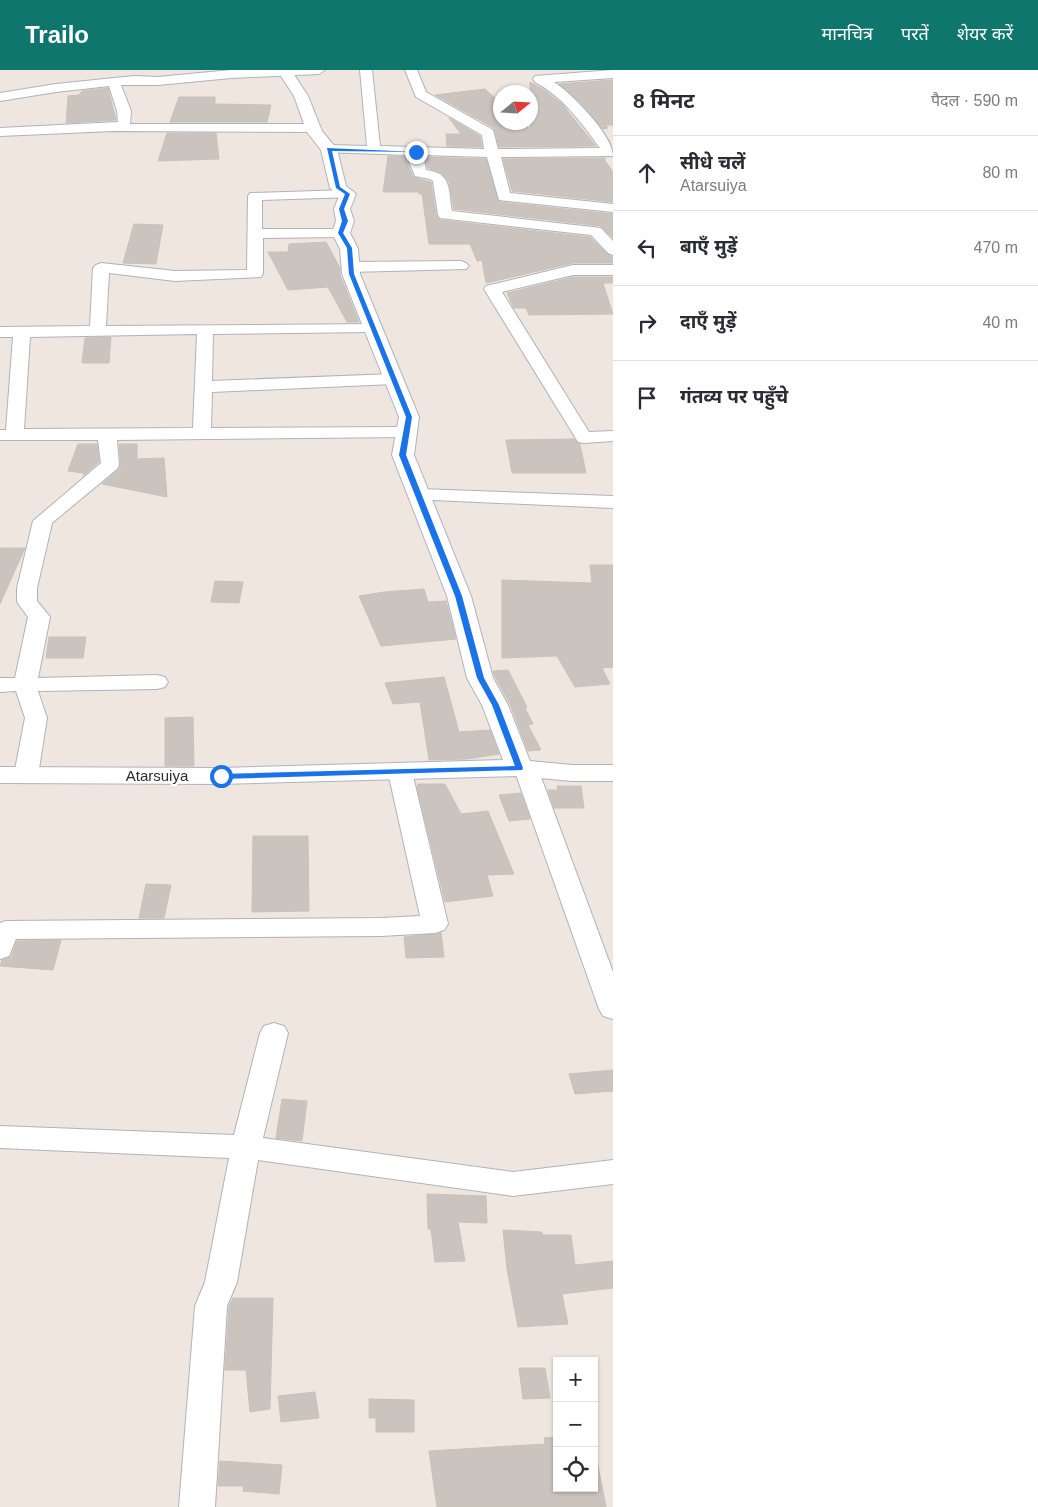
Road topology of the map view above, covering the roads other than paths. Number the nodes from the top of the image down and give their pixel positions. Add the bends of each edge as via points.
1 (180, 70) edge
2 (319, 70) edge
3 (366, 70) edge
4 (410, 70) edge
5 (285, 71) edge
6 (613, 74) edge
7 (196, 77) junction
8 (114, 82) junction
9 (0, 97) edge
10 (116, 128) junction
11 (313, 128) junction
12 (0, 132) edge
13 (329, 149) junction
14 (374, 151) junction
15 (416, 152) junction
16 (611, 152) edge
17 (495, 153) junction
18 (348, 194) junction
19 (613, 208) edge
20 (341, 233) junction
21 (255, 234) junction
22 (613, 250) edge
23 (461, 266) dead end
24 (350, 267) junction
25 (613, 270) edge
26 (372, 327) junction
27 (205, 330) junction
28 (98, 331) junction
29 (0, 332) edge
30 (22, 332) junction
31 (394, 379) junction
32 (204, 387) junction
33 (407, 432) junction
34 (202, 433) junction
35 (107, 434) junction
36 (8, 435) edge
37 (613, 436) edge
38 (419, 495) junction
39 (613, 502) edge
40 (157, 682) dead end
41 (0, 685) edge
42 (25, 685) junction
43 (523, 769) junction
44 (400, 772) junction
45 (613, 773) edge
46 (13, 775) edge
47 (0, 950) edge
48 (613, 1009) edge
49 (274, 1033) dead end
50 (0, 1137) edge
51 (246, 1147) junction
52 (613, 1172) edge
53 (197, 1507) edge

1 - 7 street
2 - 5 street
3 - 14 street
4 - 17 street via 421,94 488,133
5 - 7 street
5 - 11 street via 301,96
6 - 16 street via 539,79 554,86 586,118
7 - 8 street
8 - 9 street
8 - 10 street via 125,122
10 - 11 street
10 - 12 street
11 - 13 street
13 - 14 street
13 - 18 street via 338,188
14 - 15 street
15 - 17 street
15 - 22 street via 420,172 440,180 445,215 596,231
16 - 17 street
17 - 19 street via 504,197
18 - 20 street via 342,209 345,221
18 - 21 street via 255,196
20 - 21 street
20 - 24 street via 349,248
21 - 28 street via 255,274 175,276 101,268
23 - 24 street
24 - 26 street
25 - 37 street via 573,270 492,289 584,438
26 - 27 street
26 - 31 street
27 - 28 street
27 - 32 street
28 - 30 street
29 - 30 street
30 - 36 street
31 - 32 street
31 - 33 street via 409,417
32 - 34 street
33 - 34 street
33 - 38 street via 403,455
34 - 35 street
35 - 36 street
35 - 42 street via 110,465 43,521 27,588 27,602 39,618
38 - 39 street
38 - 43 street via 459,596 480,678
40 - 42 street
41 - 42 street
42 - 46 street via 36,718
43 - 44 street, Atarsuiya
43 - 45 street, Atarsuiya
43 - 48 street
44 - 46 street, Atarsuiya via 221,776
44 - 47 street via 435,924 6,930
49 - 51 street
50 - 51 street
51 - 52 street via 513,1184
51 - 53 street via 221,1282 211,1306

